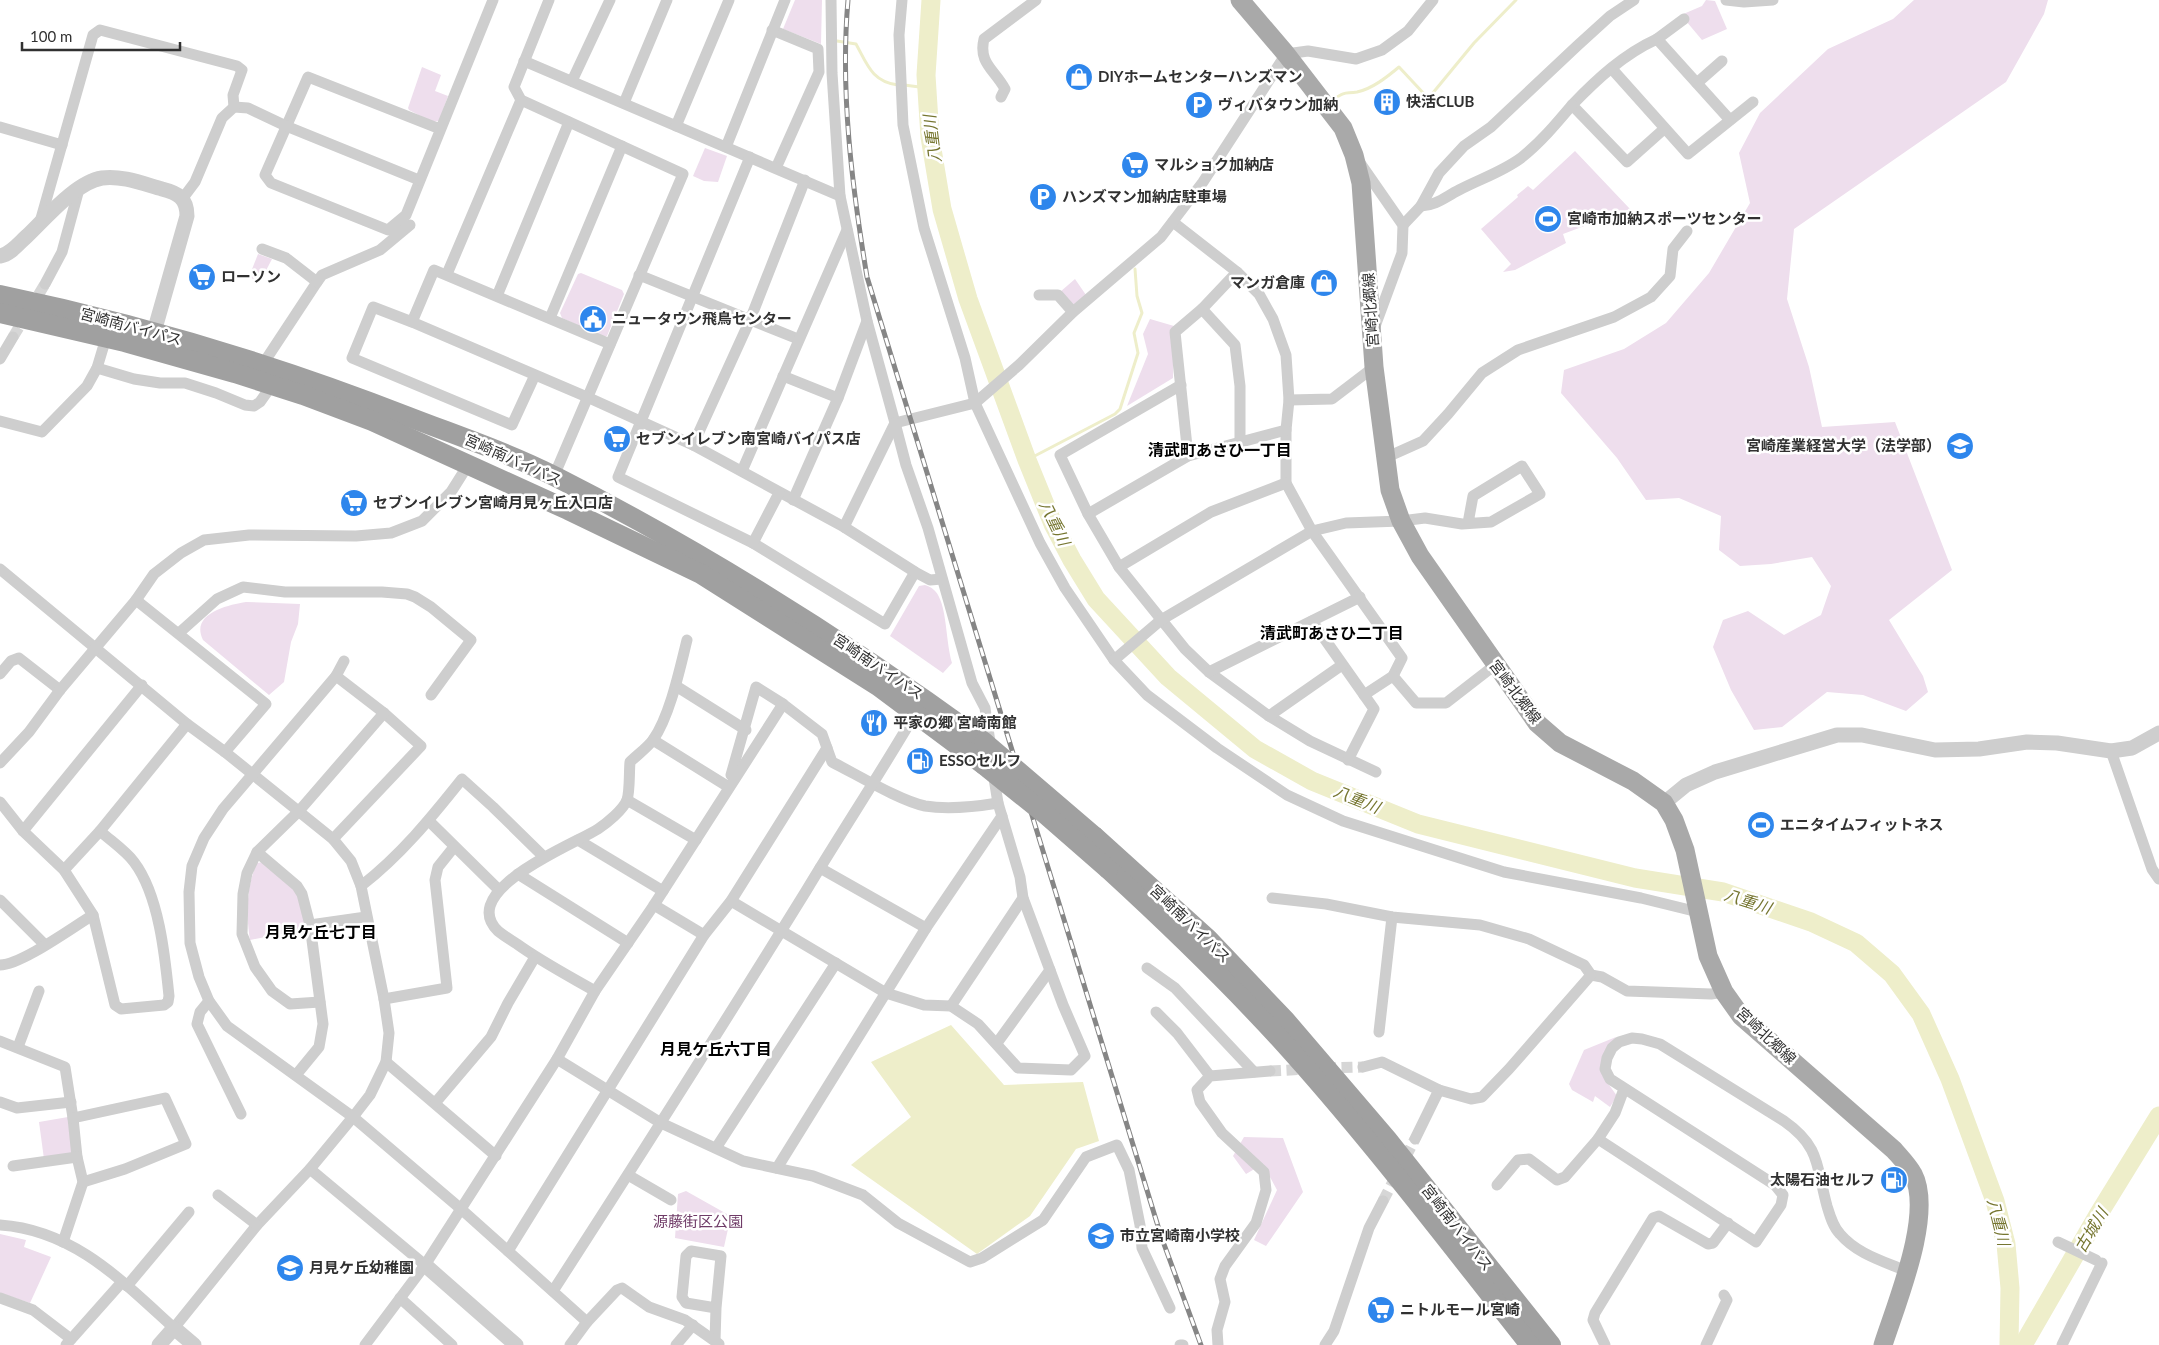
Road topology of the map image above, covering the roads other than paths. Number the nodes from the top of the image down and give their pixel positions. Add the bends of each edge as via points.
1 (493, 0) edge
2 (549, 0) edge
3 (610, 0) edge
4 (667, 0) edge
5 (729, 0) edge
6 (785, 0) edge
7 (831, 0) edge
8 (902, 0) edge
9 (1240, 0) edge
10 (1433, 0) edge
11 (1634, 0) edge
12 (1726, 0) edge
13 (1773, 0) edge
14 (1029, 2) edge
15 (1684, 19) dead end
16 (772, 30) junction
17 (1657, 38) junction
18 (1286, 54) junction
19 (524, 61) junction
20 (1722, 61) dead end
21 (1612, 68) junction
22 (572, 81) junction
23 (1697, 83) junction
24 (1001, 97) dead end
25 (521, 100) junction
26 (1753, 102) dead end
27 (624, 103) junction
28 (1572, 105) junction
29 (234, 107) junction
30 (1730, 120) junction
31 (569, 122) junction
32 (286, 126) junction
33 (676, 126) junction
34 (0, 127) edge
35 (440, 129) junction
36 (1664, 129) junction
37 (62, 145) junction
38 (622, 146) junction
39 (726, 147) junction
40 (1354, 155) junction
41 (750, 157) junction
42 (776, 168) junction
43 (419, 180) junction
44 (805, 180) junction
45 (79, 189) junction
46 (840, 196) junction
47 (184, 198) junction
48 (1421, 206) junction
49 (1173, 222) junction
50 (40, 225) junction
51 (410, 225) dead end
52 (1403, 225) junction
53 (847, 230) junction
54 (1687, 231) dead end
55 (262, 249) dead end
56 (0, 256) edge
57 (1237, 272) junction
58 (447, 274) junction
59 (639, 275) junction
60 (317, 282) junction
61 (44, 284) tunnel mouth
62 (0, 295) edge
63 (1039, 295) dead end
64 (497, 296) junction
65 (692, 296) junction
66 (1202, 309) junction
67 (1073, 312) junction
68 (0, 314) edge
69 (550, 318) junction
70 (750, 320) junction
71 (867, 321) junction
72 (412, 322) junction
73 (0, 323) edge
74 (58, 326) junction
75 (154, 332) junction
76 (1373, 332) junction
77 (13, 337) tunnel mouth
78 (106, 338) junction
79 (798, 338) junction
80 (610, 344) junction
81 (0, 359) edge
82 (200, 363) junction
83 (263, 364) junction
84 (1374, 367) junction
85 (97, 368) junction
86 (535, 374) junction
87 (783, 376) junction
88 (272, 385) junction
89 (1180, 385) junction
90 (193, 386) junction
91 (587, 397) junction
92 (838, 398) junction
93 (979, 400) junction
94 (1289, 400) junction
95 (0, 421) edge
96 (642, 421) junction
97 (895, 423) junction
98 (1286, 430) junction
99 (1240, 442) junction
100 (693, 445) junction
101 (1188, 456) junction
102 (1385, 458) junction
103 (468, 465) junction
104 (742, 471) junction
105 (554, 476) junction
106 (1286, 483) junction
107 (779, 492) junction
108 (793, 500) junction
109 (1088, 514) junction
110 (1401, 521) junction
111 (1468, 523) junction
112 (844, 527) junction
113 (1312, 531) junction
114 (753, 543) junction
115 (1119, 568) junction
116 (0, 569) edge
117 (915, 572) junction
118 (942, 579) junction
119 (1360, 597) junction
120 (136, 600) junction
121 (1312, 622) junction
122 (1158, 623) junction
123 (180, 633) junction
124 (687, 640) dead end
125 (95, 648) junction
126 (1117, 656) junction
127 (344, 661) dead end
128 (1342, 665) junction
129 (1494, 665) junction
130 (1209, 672) junction
131 (0, 674) edge
132 (336, 676) junction
133 (1394, 676) junction
134 (142, 685) junction
135 (676, 686) junction
136 (60, 690) junction
137 (431, 695) dead end
138 (1364, 695) junction
139 (783, 704) junction
140 (384, 713) junction
141 (915, 714) junction
142 (1269, 716) junction
143 (187, 724) junction
144 (746, 730) junction
145 (2159, 733) edge
146 (653, 740) junction
147 (827, 748) junction
148 (2111, 751) junction
149 (225, 752) junction
150 (1348, 760) junction
151 (0, 763) edge
152 (1376, 772) dead end
153 (252, 775) junction
154 (875, 783) junction
155 (727, 786) junction
156 (722, 799) junction
157 (627, 800) junction
158 (0, 802) edge
159 (998, 803) junction
160 (1664, 803) junction
161 (299, 811) junction
162 (1002, 816) junction
163 (429, 821) junction
164 (24, 831) junction
165 (100, 831) junction
166 (333, 839) junction
167 (578, 840) junction
168 (696, 840) junction
169 (454, 847) junction
170 (257, 852) junction
171 (544, 857) junction
172 (820, 868) junction
173 (64, 870) junction
174 (518, 874) junction
175 (2159, 879) edge
176 (361, 886) junction
177 (499, 890) junction
178 (663, 891) junction
179 (1023, 898) junction
180 (1272, 898) dead end
181 (0, 900) edge
182 (731, 901) junction
183 (654, 905) junction
184 (1698, 912) junction
185 (93, 915) junction
186 (366, 917) junction
187 (1392, 917) junction
188 (310, 925) junction
189 (926, 928) junction
190 (781, 930) junction
191 (704, 935) junction
192 (628, 943) junction
193 (45, 945) junction
194 (535, 957) junction
195 (836, 963) junction
196 (0, 965) edge
197 (1147, 968) dead end
198 (1050, 970) junction
199 (1591, 975) junction
200 (39, 991) dead end
201 (595, 991) junction
202 (1724, 992) junction
203 (886, 993) junction
204 (384, 999) junction
205 (209, 1001) junction
206 (320, 1002) junction
207 (951, 1006) junction
208 (1156, 1012) dead end
209 (1379, 1032) dead end
210 (0, 1041) edge
211 (997, 1043) junction
212 (18, 1048) junction
213 (557, 1058) junction
214 (386, 1062) junction
215 (1363, 1067) tunnel mouth
216 (1270, 1071) tunnel mouth
217 (1254, 1072) junction
218 (296, 1075) junction
219 (1210, 1076) junction
220 (1624, 1089) junction
221 (608, 1090) junction
222 (1439, 1090) junction
223 (0, 1102) edge
224 (71, 1102) junction
225 (436, 1102) junction
226 (241, 1114) dead end
227 (353, 1117) junction
228 (73, 1118) junction
229 (661, 1123) junction
230 (1415, 1139) tunnel mouth
231 (1598, 1139) junction
232 (716, 1148) junction
233 (496, 1156) junction
234 (77, 1158) junction
235 (13, 1166) dead end
236 (777, 1168) junction
237 (310, 1169) junction
238 (628, 1175) junction
239 (83, 1182) junction
240 (1497, 1185) dead end
241 (218, 1195) dead end
242 (671, 1200) dead end
243 (1383, 1201) tunnel mouth
244 (461, 1209) junction
245 (190, 1212) dead end
246 (1728, 1223) junction
247 (257, 1225) junction
248 (0, 1226) edge
249 (64, 1242) junction
250 (2058, 1242) dead end
251 (508, 1251) junction
252 (426, 1265) junction
253 (1906, 1271) junction
254 (124, 1284) junction
255 (553, 1291) junction
256 (1724, 1295) dead end
257 (0, 1298) edge
258 (400, 1298) junction
259 (716, 1308) junction
260 (1170, 1308) dead end
261 (587, 1322) junction
262 (693, 1325) junction
263 (174, 1328) junction
264 (69, 1342) edge
265 (717, 1343) edge
266 (159, 1345) edge
267 (194, 1345) edge
268 (364, 1345) edge
269 (452, 1345) edge
270 (516, 1345) edge
271 (570, 1345) edge
272 (676, 1345) edge
273 (1218, 1345) edge
274 (1325, 1345) edge
275 (1530, 1345) edge
276 (1551, 1345) edge
277 (1605, 1345) edge
278 (1706, 1345) edge
279 (1883, 1345) edge
280 (2062, 1345) edge

1 - 35 street
2 - 19 street
3 - 22 street
4 - 27 street
5 - 33 street
6 - 16 street
7 - 46 street
8 - 93 street via 899,35 903,125 924,228
9 - 18 main road, 宮崎北郷線
10 - 18 street via 1408,31 1382,50 1356,59 1308,51
11 - 48 street via 1610,16 1491,127 1464,146 1439,173
12 - 13 street
14 - 24 street via 984,39 982,57 1005,89
15 - 17 street
16 - 39 street
16 - 42 street via 818,49 819,72
17 - 21 street via 1635,49
17 - 23 street
18 - 40 main road, 宮崎北郷線 via 1343,128
18 - 49 street via 1203,182
19 - 22 street
19 - 25 street via 514,87
20 - 23 street
21 - 28 street
21 - 36 street
22 - 27 street
23 - 30 street
25 - 31 street
25 - 58 street
26 - 30 street
27 - 33 street
28 - 36 street via 1627,162
28 - 48 street via 1521,158 1434,205
29 - 32 street via 248,108
29 - 37 street via 233,95 242,70 238,66 100,30 93,34
29 - 47 street via 222,118 195,182
30 - 36 street via 1688,154
31 - 38 street
31 - 64 street
32 - 35 street via 308,77
32 - 43 street
32 - 43 street via 265,175 271,183 388,230 406,215
33 - 39 street
34 - 37 street
35 - 43 street
37 - 50 street
38 - 59 street via 683,174
38 - 69 street
39 - 41 street
40 - 52 street
40 - 76 main road, 宮崎北郷線 via 1361,184
41 - 42 street
41 - 65 street
42 - 44 street
44 - 46 street
44 - 70 street
45 - 47 street via 104,177 174,192
45 - 50 street
45 - 61 street via 62,252
46 - 53 street
47 - 75 street via 187,216
48 - 52 street
49 - 57 street
49 - 67 street via 1161,237
50 - 56 street
51 - 60 street via 380,250 322,274
52 - 76 street via 1402,253
53 - 71 street
53 - 79 street
54 - 102 street via 1673,249 1670,276 1651,296 1614,317 1518,350 1482,373 1422,442
55 - 60 street via 286,258
57 - 66 street
57 - 94 street via 1259,294 1273,319 1286,355
58 - 64 street
58 - 72 street via 434,270
59 - 65 street
59 - 80 street
60 - 83 street
62 - 75 highway, 宮崎南バイパス
63 - 67 street via 1058,295
64 - 69 street
65 - 70 street
65 - 96 street
66 - 89 street via 1175,332
66 - 99 street via 1235,345 1240,386
67 - 93 street
68 - 74 highway, 宮崎南バイパス
69 - 80 street
70 - 79 street
70 - 100 street
71 - 92 street
71 - 97 street
72 - 86 street
72 - 86 street via 373,307 352,358 512,425
73 - 74 street via 30,330
74 - 78 highway, 宮崎南バイパス
75 - 83 highway, 宮崎南バイパス
76 - 84 main road, 宮崎北郷線
77 - 81 street
78 - 82 highway, 宮崎南バイパス
78 - 85 street
79 - 87 street
80 - 91 street
82 - 88 highway, 宮崎南バイパス
82 - 90 street
83 - 105 highway, 宮崎南バイパス via 469,440
84 - 94 street via 1332,399
84 - 102 main road, 宮崎北郷線
85 - 90 street via 134,379
85 - 95 street via 87,386 42,432
86 - 91 street
87 - 92 street
87 - 104 street
88 - 90 street via 254,406
88 - 103 highway, 宮崎南バイパス via 372,421
89 - 101 street
89 - 109 street via 1060,455
91 - 96 street
91 - 105 street
92 - 108 street
93 - 97 street
93 - 126 street via 1040,544 1065,588
94 - 98 street
96 - 100 street
96 - 114 street via 618,477
97 - 112 street
97 - 118 street
98 - 99 street
98 - 106 street
99 - 101 street
100 - 104 street
101 - 109 street
102 - 110 main road, 宮崎北郷線 via 1390,490
103 - 120 street via 451,492 422,521 383,534 249,535 204,540 154,574
103 - 141 highway, 宮崎南バイパス via 701,574 824,650
104 - 107 street
105 - 276 highway, 宮崎南バイパス, bridge via 707,558 812,622 984,742 1094,836 1208,939 1286,1021 1387,1139
106 - 113 street
106 - 115 street via 1211,512
107 - 108 street
107 - 114 street
108 - 112 street
109 - 115 street
110 - 111 street via 1425,518
110 - 113 street via 1346,523
110 - 129 main road, 宮崎北郷線 via 1420,556
111 - 111 street via 1491,522 1540,494 1522,466 1473,496
112 - 117 street
113 - 119 street
113 - 122 street
114 - 117 street via 885,624
115 - 122 street
116 - 125 street
117 - 118 street via 930,580
118 - 159 street via 972,683 985,708
119 - 121 street
119 - 133 street via 1402,658
120 - 123 street
120 - 125 street
121 - 128 street
121 - 130 street
122 - 126 street
122 - 130 street
123 - 137 street via 216,599 243,587 285,592 407,594 431,607 471,640
123 - 149 street via 266,704
124 - 135 street
125 - 134 street
125 - 136 street
126 - 184 street via 1147,695 1179,721 1287,795 1343,821 1504,872
127 - 132 street
128 - 138 street
128 - 142 street
129 - 133 street via 1446,703 1416,703
129 - 160 main road, 宮崎北郷線 via 1538,723 1560,743 1633,781
130 - 142 street
131 - 136 street via 11,661 19,658
132 - 140 street
132 - 153 street
133 - 138 street
134 - 143 street
134 - 164 street
135 - 144 street
135 - 146 street
136 - 151 street via 29,732
138 - 150 street via 1374,709
139 - 144 street via 756,687
139 - 147 street via 822,734
139 - 156 street
140 - 161 street
140 - 166 street via 421,746
141 - 154 street
141 - 275 highway, 宮崎南バイパス, bridge via 1045,814 1200,955 1281,1040 1376,1151
142 - 150 street
143 - 149 street
143 - 165 street
144 - 155 street
145 - 148 street via 2132,748
146 - 155 street
146 - 157 street via 630,762
147 - 154 street via 832,762
147 - 182 street
148 - 160 street via 2027,742 1935,750 1862,735 1837,735 1715,772 1686,785
148 - 175 street via 2152,869
149 - 153 street
150 - 152 street
153 - 161 street
153 - 205 street via 223,809 204,838 192,866 190,943
154 - 159 street via 923,806 970,807
154 - 172 street
155 - 156 street
156 - 168 street
157 - 167 street via 599,829
157 - 168 street
158 - 164 street
159 - 162 street
160 - 184 main road, 宮崎北郷線 via 1685,850
161 - 166 street
161 - 170 street
162 - 179 street
162 - 189 street
163 - 169 street
163 - 171 street via 462,779
163 - 176 street via 384,868
164 - 173 street
165 - 173 street
165 - 185 street via 134,862 146,884 165,956 168,1002 126,1009 115,1005
166 - 176 street via 351,861
167 - 171 street
167 - 178 street
168 - 178 street
169 - 177 street
169 - 204 street via 438,867 435,880 447,988
170 - 188 street via 297,886
170 - 206 street via 247,873 243,894 242,934 255,967 272,991 290,1004
171 - 174 street
172 - 189 street
172 - 190 street
173 - 185 street
174 - 177 street
174 - 192 street
176 - 186 street
177 - 194 street via 491,904 490,918 498,931
178 - 183 street
179 - 198 street
179 - 207 street
180 - 187 street via 1326,904
181 - 193 street
182 - 190 street
182 - 191 street
183 - 191 street
183 - 192 street
184 - 202 main road, 宮崎北郷線 via 1708,956
185 - 193 street
186 - 188 street
186 - 204 street
187 - 199 street via 1480,925 1529,939 1584,965
187 - 209 street
188 - 206 street
189 - 203 street
190 - 195 street
190 - 229 street
191 - 221 street
192 - 201 street
193 - 196 street via 8,965
194 - 201 street
194 - 225 street via 491,1037
195 - 203 street
195 - 232 street
197 - 217 street via 1175,988
198 - 211 street
198 - 211 street via 1085,1056 1071,1070 1018,1068
199 - 202 street via 1602,977 1627,991
199 - 222 street via 1482,1097 1471,1099
200 - 212 street
201 - 213 street
202 - 253 main road, 宮崎北郷線 via 1741,1016 1894,1150 1913,1175 1920,1205 1916,1236
203 - 207 street via 924,1005
203 - 236 street
204 - 214 street via 389,1033
205 - 218 street via 227,1026
205 - 226 street via 200,1012 197,1024
206 - 218 street via 323,1024 319,1047
207 - 211 street via 978,1024
208 - 219 street
210 - 212 street
212 - 224 street via 65,1067
213 - 221 street
213 - 233 street
214 - 225 street
214 - 227 street via 370,1095
215 - 222 street via 1382,1062
216 - 217 street
217 - 219 street
218 - 227 street
219 - 273 street via 1197,1090 1200,1102 1222,1133 1264,1172 1266,1190 1256,1223 1225,1266 1220,1279 1225,1302 1217,1330
220 - 231 street via 1615,1113
220 - 246 street via 1775,1185 1783,1194 1781,1205 1756,1242
220 - 253 street via 1610,1079 1605,1069 1608,1058 1619,1042 1642,1039 1660,1044 1784,1121 1800,1132 1816,1158 1830,1217 1838,1233 1866,1254
221 - 229 street
221 - 251 street
222 - 230 street
223 - 224 street via 17,1108
224 - 228 street
225 - 233 street
227 - 237 street
227 - 244 street
228 - 234 street
228 - 239 street via 165,1098 186,1144
229 - 232 street
229 - 238 street
231 - 240 street via 1565,1177 1557,1180 1529,1159 1518,1160
231 - 246 street
232 - 236 street via 743,1161
233 - 244 street
234 - 235 street
234 - 239 street
236 - 260 street via 814,1176 863,1195 898,1223 970,1262 982,1258 1043,1220 1086,1157 1117,1145 1129,1170 1142,1248
237 - 247 street
237 - 252 street
238 - 242 street
238 - 255 street
239 - 249 street
241 - 247 street
243 - 274 street via 1368,1228 1334,1330
244 - 251 street
244 - 252 street
245 - 254 street
246 - 277 street via 1713,1243 1708,1244 1659,1216 1653,1218 1595,1313 1593,1320
247 - 263 street
248 - 249 street via 46,1234
249 - 254 street via 88,1255
250 - 280 street via 2099,1261
251 - 255 street
252 - 258 street
252 - 270 street
253 - 279 main road, 宮崎北郷線
254 - 263 street
254 - 264 street
255 - 261 street
256 - 278 street via 1727,1300
257 - 264 street via 33,1310
258 - 268 street
258 - 269 street
259 - 259 street via 721,1256 691,1251 686,1256 682,1297 686,1303
259 - 265 street
261 - 262 street via 622,1288 649,1307
261 - 271 street
262 - 265 street
262 - 272 street
263 - 266 street
263 - 267 street

